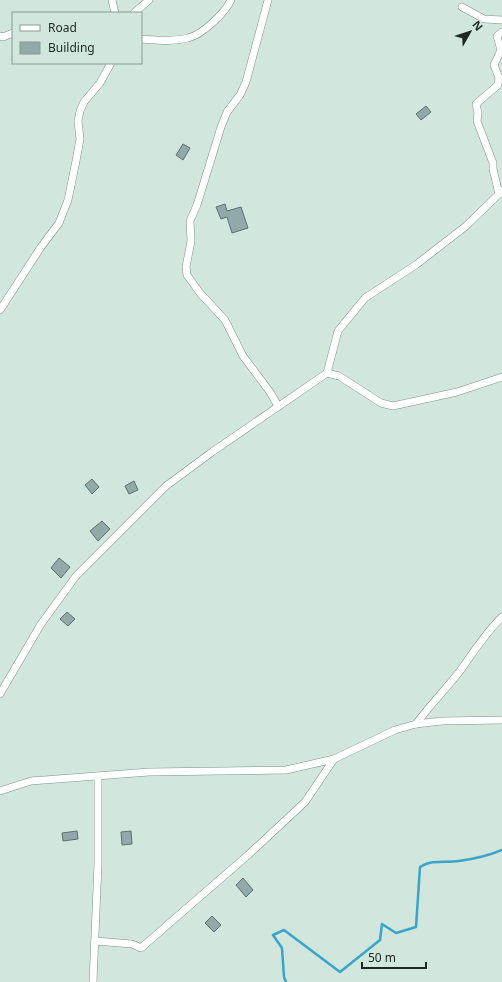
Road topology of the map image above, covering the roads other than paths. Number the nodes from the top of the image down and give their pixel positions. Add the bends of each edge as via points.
1 (112, 0) edge
2 (149, 0) edge
3 (231, 0) edge
4 (268, 0) edge
5 (462, 7) dead end
6 (115, 12) edge
7 (135, 12) edge
8 (502, 20) edge
9 (502, 32) edge
10 (12, 33) edge
11 (0, 36) edge
12 (142, 39) edge
13 (110, 64) edge
14 (500, 193) edge
15 (0, 310) edge
16 (328, 373) junction
17 (502, 377) edge
18 (278, 406) junction
19 (502, 617) edge
20 (0, 694) edge
21 (502, 720) edge
22 (416, 724) junction
23 (334, 759) junction
24 (98, 776) junction
25 (0, 791) edge
26 (95, 941) junction
27 (93, 982) edge

1 - 6 street
2 - 7 street
3 - 12 street via 219,17 189,38
4 - 18 street via 246,82 227,112 190,221 191,241 186,267 187,275 200,293 232,330 242,356
5 - 8 street via 484,19
9 - 14 street via 497,36 501,50 494,65 499,78 498,85 476,104 476,121 493,163
10 - 11 street
13 - 15 street via 80,111 80,139 76,161 68,200 59,223
14 - 16 street via 466,226 424,259 365,298 338,331
16 - 17 street via 339,376 381,403 393,406 457,392
16 - 18 street
18 - 20 street via 166,486 76,576 41,624
19 - 22 street
21 - 22 street
22 - 23 street via 395,730
23 - 24 street via 286,770 149,772
23 - 26 street via 305,802 140,948 132,944
24 - 25 street via 31,781
24 - 26 street
26 - 27 street

